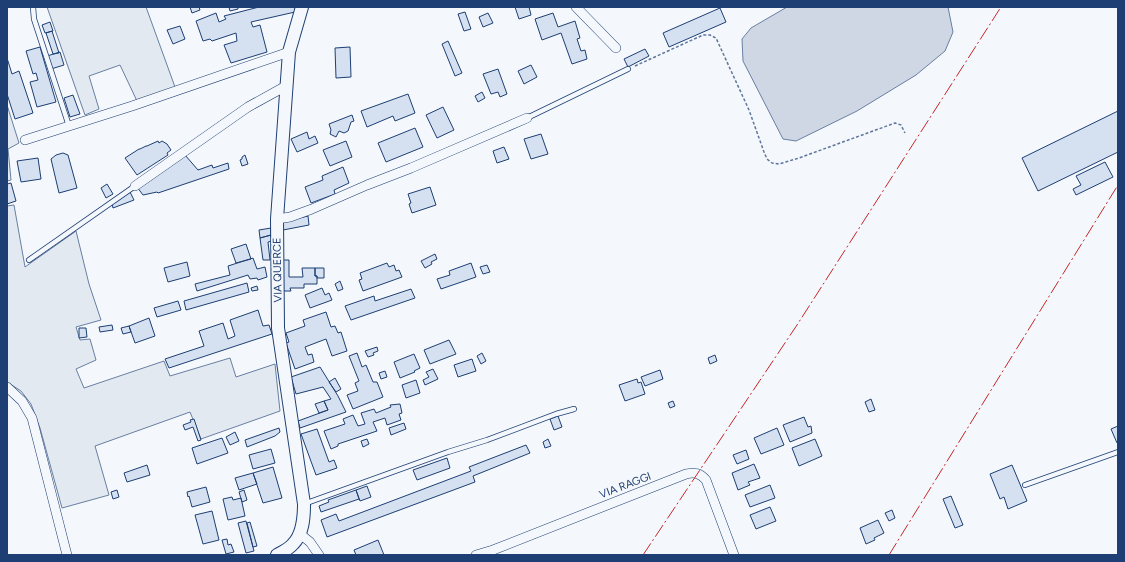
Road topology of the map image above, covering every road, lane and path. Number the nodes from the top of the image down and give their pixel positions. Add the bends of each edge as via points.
1 (33, 7) edge
2 (302, 7) edge
3 (576, 7) edge
4 (616, 48) dead end
5 (289, 52) junction
6 (628, 69) joint
7 (286, 86) junction
8 (526, 118) joint
9 (69, 126) junction
10 (904, 133) dead end
11 (25, 140) dead end
12 (135, 186) joint
13 (277, 219) junction
14 (29, 260) dead end
15 (7, 387) edge
16 (574, 409) dead end
17 (1118, 452) edge
18 (1025, 485) dead end
19 (304, 504) junction
20 (300, 534) junction
21 (67, 555) edge
22 (277, 555) edge
23 (319, 555) edge
24 (476, 555) edge
25 (734, 555) edge

1 - 9 lane via 34,19
2 - 5 street, VIA QUERCE
3 - 4 street
5 - 7 street, VIA QUERCE
5 - 9 street
6 - 8 lane
6 - 10 path via 703,35 716,38 749,110 767,159 772,164 800,158 894,123 901,125
7 - 12 street via 248,107
7 - 13 street, VIA QUERCE
8 - 13 street via 312,209
9 - 11 street
12 - 14 lane
13 - 19 street, VIA QUERCE via 278,328
15 - 21 street via 22,401 32,418
16 - 19 lane
17 - 18 lane
19 - 20 street, VIA QUERCE
20 - 22 street via 293,545
20 - 23 street via 310,542
24 - 25 street, VIA RAGGI via 694,472 706,480

